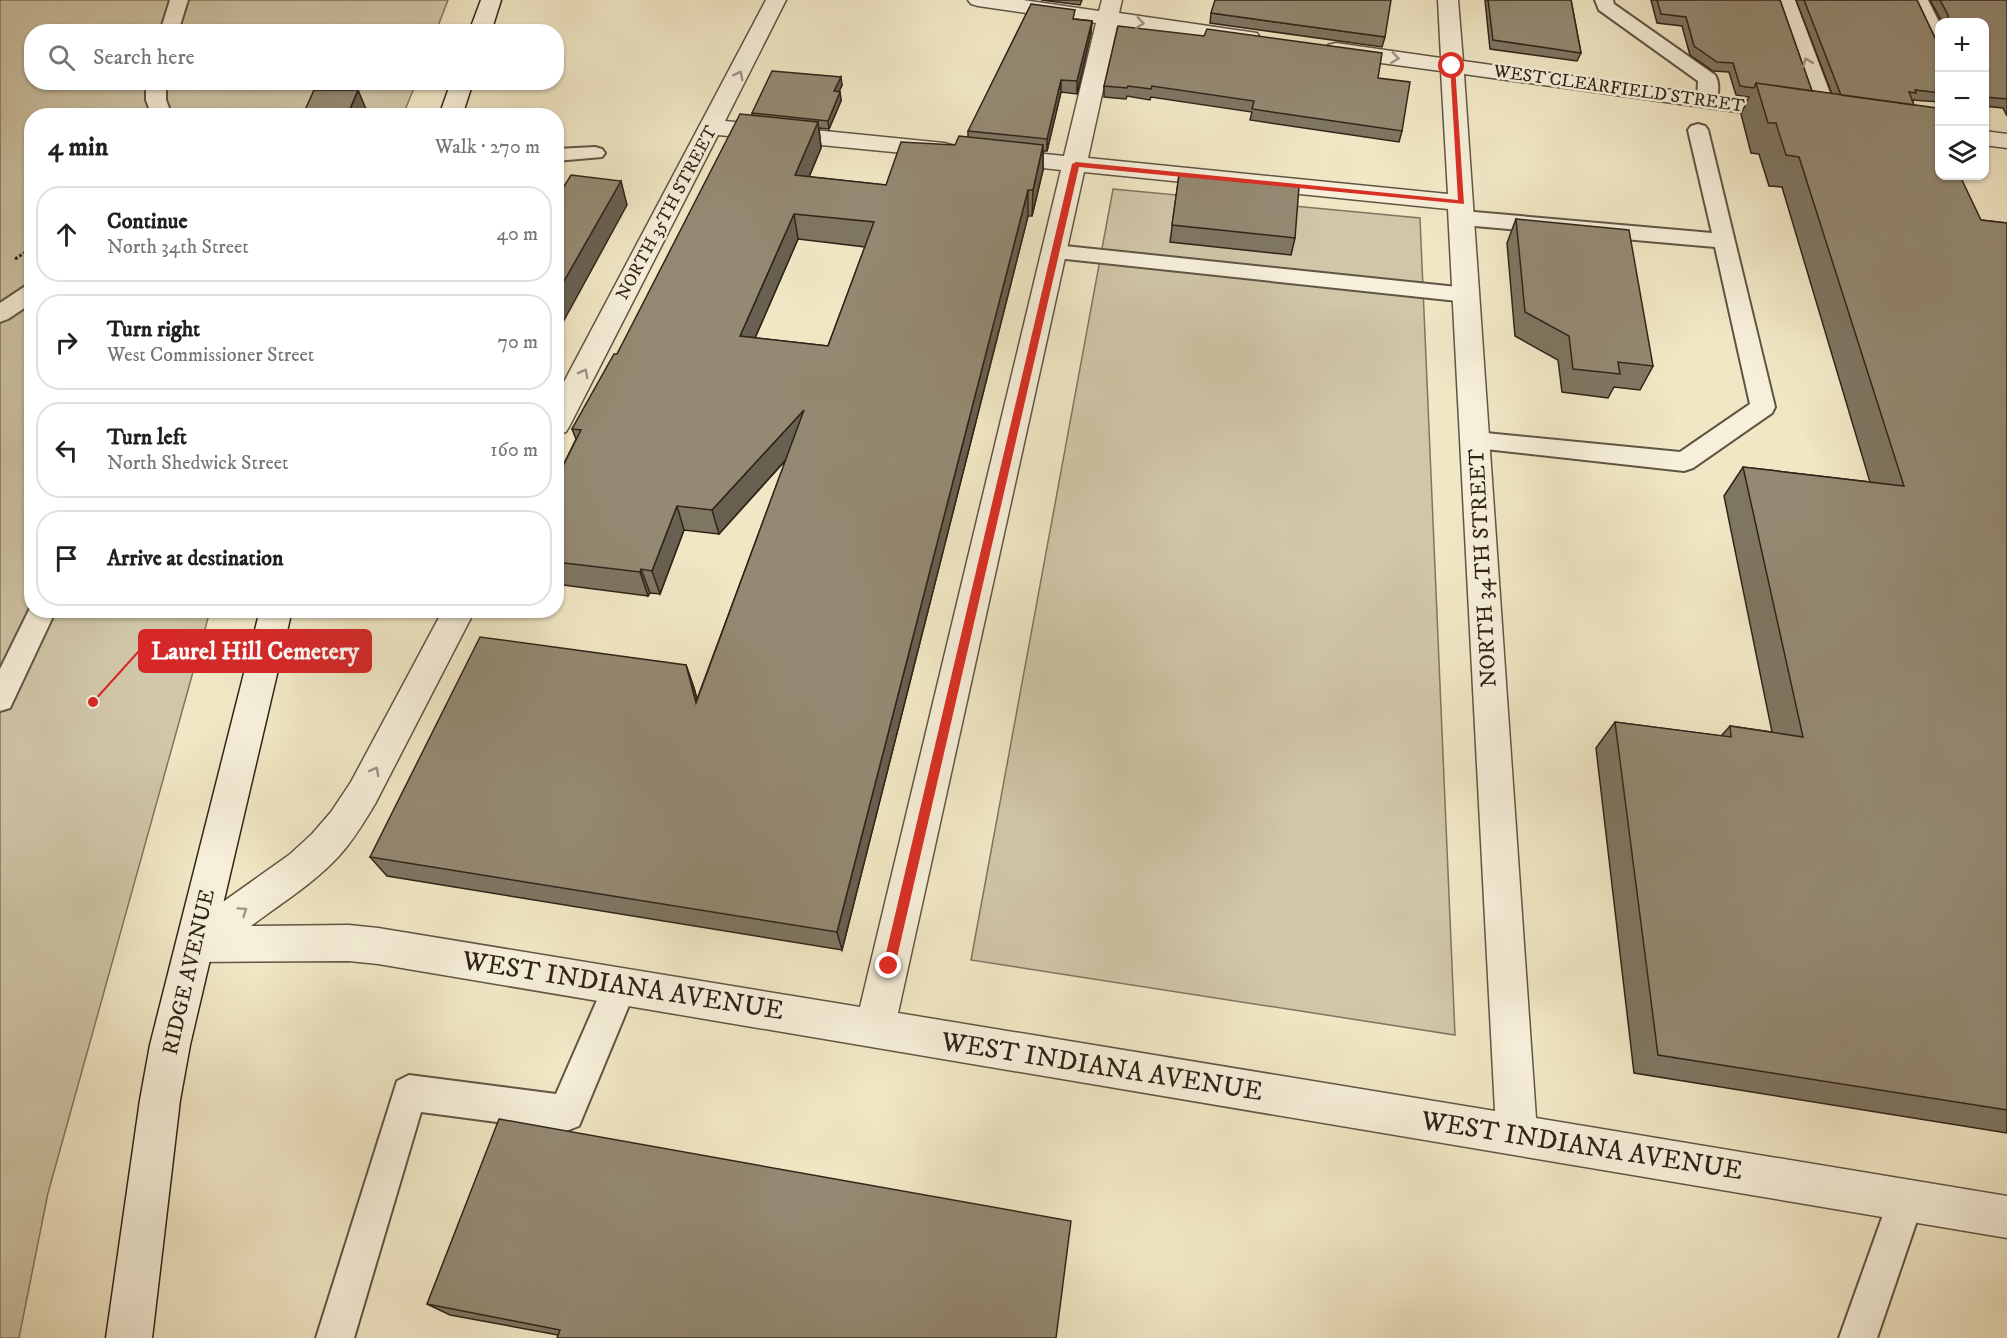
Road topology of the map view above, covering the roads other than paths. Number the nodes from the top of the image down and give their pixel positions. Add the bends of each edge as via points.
1 (179, 0) edge
2 (491, 0) edge
3 (776, 0) edge
4 (978, 0) edge
5 (1448, 0) edge
6 (1604, 0) edge
7 (1785, 0) edge
8 (1919, 0) edge
9 (1110, 9) edge
10 (172, 24) edge
11 (483, 24) edge
12 (1935, 34) edge
13 (1274, 41) edge
14 (1322, 48) edge
15 (1452, 66) junction
16 (156, 90) edge
17 (459, 90) edge
18 (1707, 101) junction
19 (159, 108) edge
20 (453, 108) edge
21 (712, 127) junction
22 (1698, 130) dead end
23 (1989, 139) edge
24 (2007, 141) edge
25 (595, 153) dead end
26 (564, 155) edge
27 (1076, 164) junction
28 (1462, 210) junction
29 (1725, 241) junction
30 (1055, 252) junction
31 (1467, 295) junction
32 (24, 298) edge
33 (0, 315) edge
34 (564, 409) edge
35 (1476, 441) junction
36 (38, 618) edge
37 (274, 618) edge
38 (455, 618) edge
39 (0, 699) edge
40 (195, 944) junction
41 (620, 986) junction
42 (875, 1029) junction
43 (1517, 1136) junction
44 (1906, 1200) junction
45 (2007, 1217) edge
46 (129, 1338) edge
47 (334, 1338) edge
48 (1858, 1338) edge

1 - 10 lane
2 - 11 street
21 -> 3 street, NORTH 35TH STREET
4 - 9 street
5 - 15 street, NORTH 34TH STREET
6 - 18 lane via 1605,6 1708,79
18 -> 7 street, WEST CLEARFIELD STREET via 1838,118
8 - 12 lane
9 -> 13 street
9 - 27 street
14 -> 15 street, WEST CLEARFIELD STREET
15 - 18 street, WEST CLEARFIELD STREET
15 - 28 street, NORTH 34TH STREET
16 - 19 lane
17 - 20 street
21 - 27 street
34 -> 21 street, NORTH 35TH STREET
22 - 29 lane
23 - 24 street
25 - 26 lane
27 - 28 street
27 - 30 street
28 - 29 lane
28 - 31 street, NORTH 34TH STREET
29 - 35 lane via 1763,406 1684,462
30 - 31 lane
30 - 42 street
31 - 35 street, NORTH 34TH STREET
32 - 33 lane
35 - 43 street, NORTH 34TH STREET
36 - 39 lane
37 - 40 street, RIDGE AVENUE
40 -> 38 street via 302,867 344,823
40 - 41 street, WEST INDIANA AVENUE via 349,943
40 - 46 street, RIDGE AVENUE via 160,1100
41 - 42 street, WEST INDIANA AVENUE
41 - 47 lane via 566,1113 409,1093
42 - 43 street, WEST INDIANA AVENUE
43 - 44 street, WEST INDIANA AVENUE
44 - 45 street, WEST INDIANA AVENUE
44 - 48 lane

